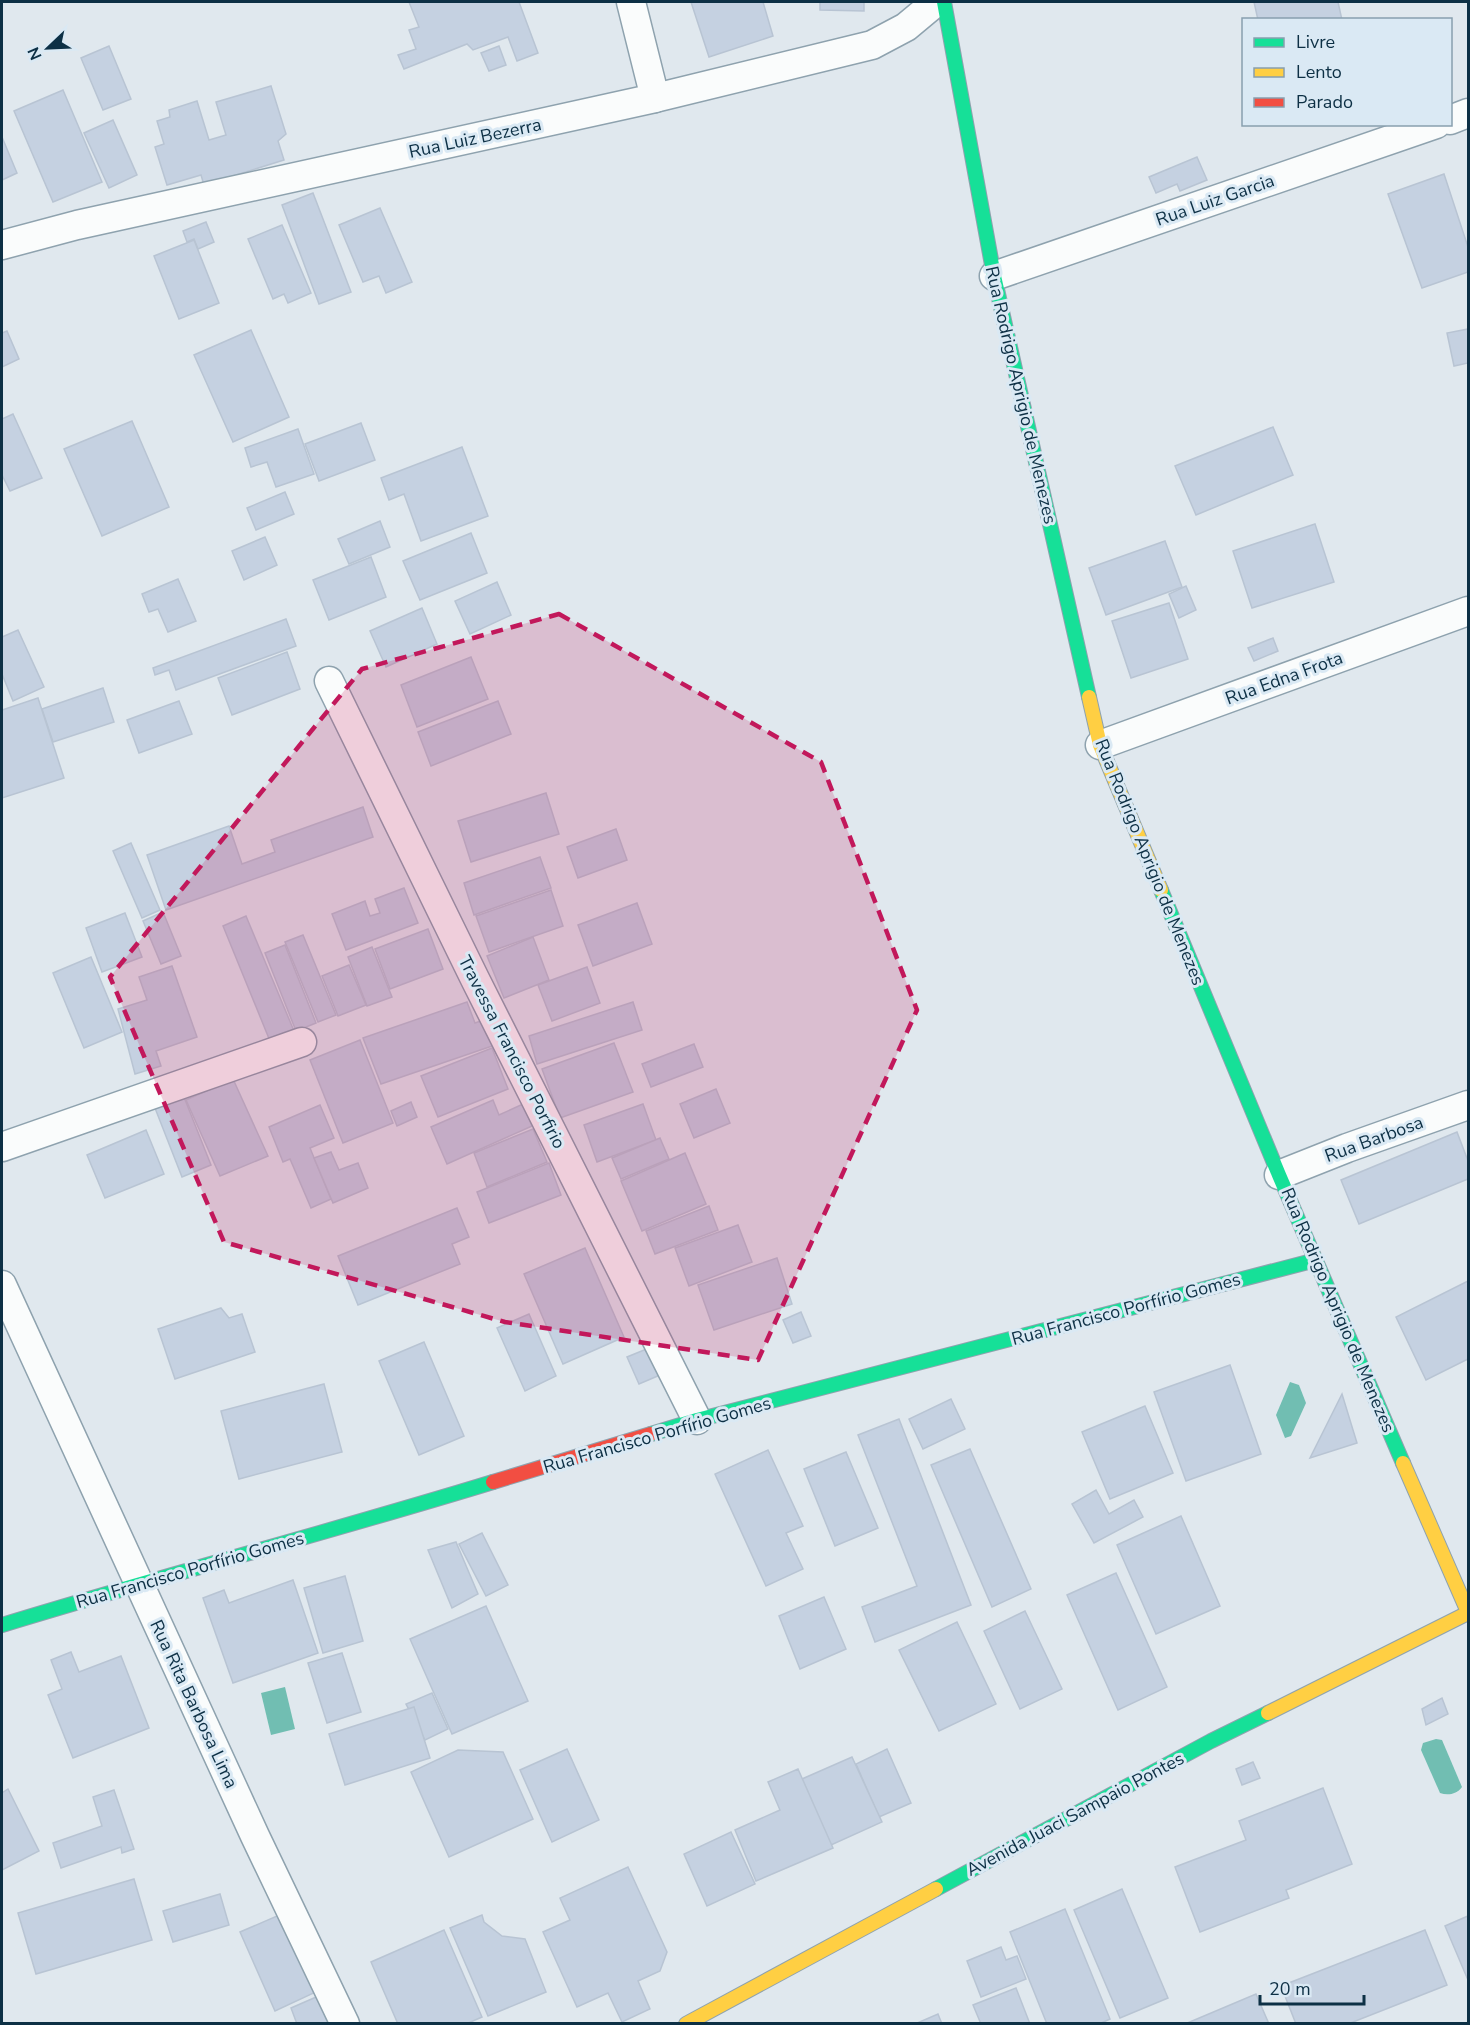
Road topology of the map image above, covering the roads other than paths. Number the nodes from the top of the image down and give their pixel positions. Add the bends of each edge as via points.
1 (631, 2) edge
2 (936, 2) edge
3 (944, 2) edge
4 (655, 98) junction
5 (1468, 113) edge
6 (1452, 119) edge
7 (1430, 126) edge
8 (2, 245) edge
9 (994, 276) junction
10 (1468, 611) edge
11 (329, 681) dead end
12 (1100, 745) junction
13 (302, 1042) dead end
14 (1468, 1105) edge
15 (2, 1147) edge
16 (1279, 1175) junction
17 (1317, 1260) junction
18 (2, 1285) edge
19 (697, 1420) junction
20 (139, 1583) junction
21 (1468, 1612) edge
22 (2, 1625) edge
23 (345, 2024) edge
24 (686, 2024) edge

1 - 4 street
2 - 4 street, Rua Luiz Bezerra via 906,27 872,45
3 - 9 street, Rua Rodrigo Aprigio de Menezes
4 - 8 street, Rua Luiz Bezerra via 77,225
5 - 6 street
7 - 9 street, Rua Luiz Garcia
9 - 12 street, Rua Rodrigo Aprigio de Menezes
10 - 12 street, Rua Edna Frota
11 - 19 street, Travessa Francisco Porfirio
12 - 16 street, Rua Rodrigo Aprigio de Menezes
13 - 15 street
14 - 16 street, Rua Barbosa
16 - 17 street, Rua Rodrigo Aprigio de Menezes
17 - 19 street, Rua Francisco Porfírio Gomes
17 - 21 street, Rua Rodrigo Aprigio de Menezes
18 - 20 street, Rua Rita Barbosa Lima
19 - 20 street, Rua Francisco Porfírio Gomes via 380,1518
20 - 22 street, Rua Francisco Porfírio Gomes
20 - 23 street, Rua Rita Barbosa Lima
21 - 24 street, Avenida Juaci Sampaio Pontes via 1211,1741

